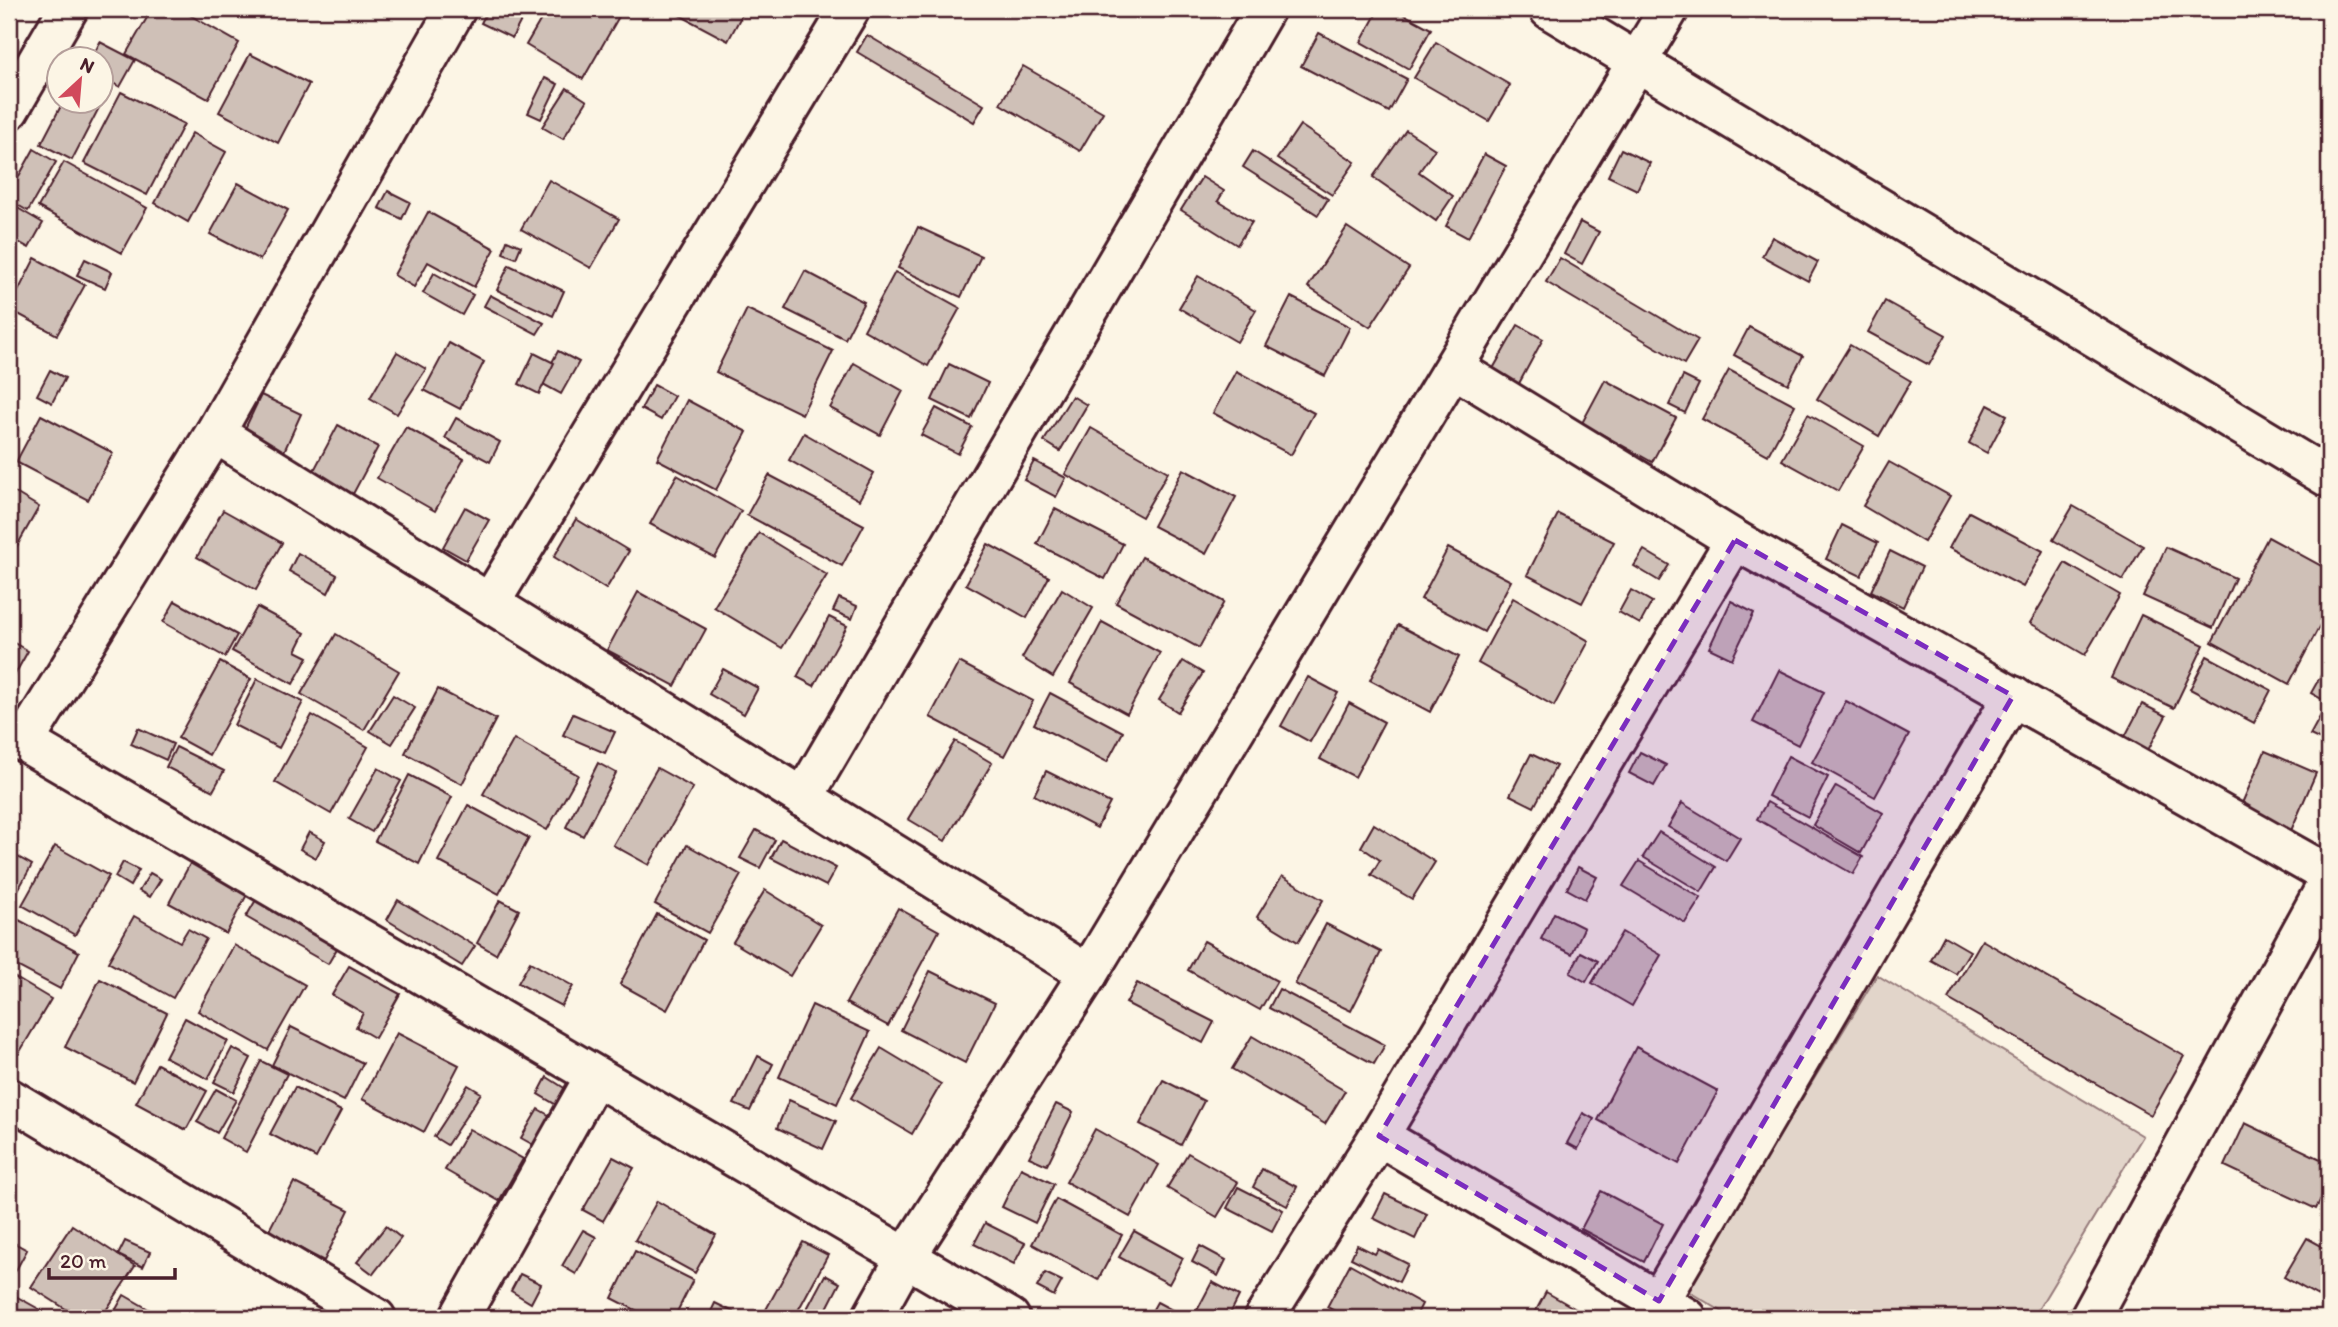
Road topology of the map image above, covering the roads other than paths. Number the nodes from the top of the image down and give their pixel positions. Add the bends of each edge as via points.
1 (68, 9) edge
2 (456, 9) edge
3 (850, 9) edge
4 (1265, 9) edge
5 (1549, 9) edge
6 (1670, 9) edge
7 (1638, 62) junction
8 (9, 110) edge
9 (1454, 368) junction
10 (215, 433) junction
11 (2329, 478) edge
12 (1735, 540) junction
13 (490, 603) junction
14 (2013, 696) junction
15 (17, 737) edge
16 (803, 798) junction
17 (2329, 875) edge
18 (2329, 881) edge
19 (1088, 974) junction
20 (594, 1076) junction
21 (9, 1098) edge
22 (1379, 1136) junction
23 (906, 1258) junction
24 (1673, 1310) edge
25 (376, 1318) edge
26 (458, 1318) edge
27 (872, 1318) edge
28 (1010, 1318) edge
29 (1264, 1318) edge
30 (2090, 1318) edge

1 - 8 street
2 - 10 street
3 - 13 street
4 - 16 street
5 - 7 street
6 - 7 street
7 - 9 street
7 - 11 street
9 - 12 street
9 - 19 street
10 - 13 street
10 - 15 street
12 - 14 street
12 - 22 street
13 - 16 street
14 - 17 street
14 - 24 street
15 - 20 street
16 - 19 street
18 - 30 street
19 - 23 street
20 - 23 street
20 - 26 street
21 - 25 street
22 - 24 street
22 - 29 street
23 - 27 street
23 - 28 street

